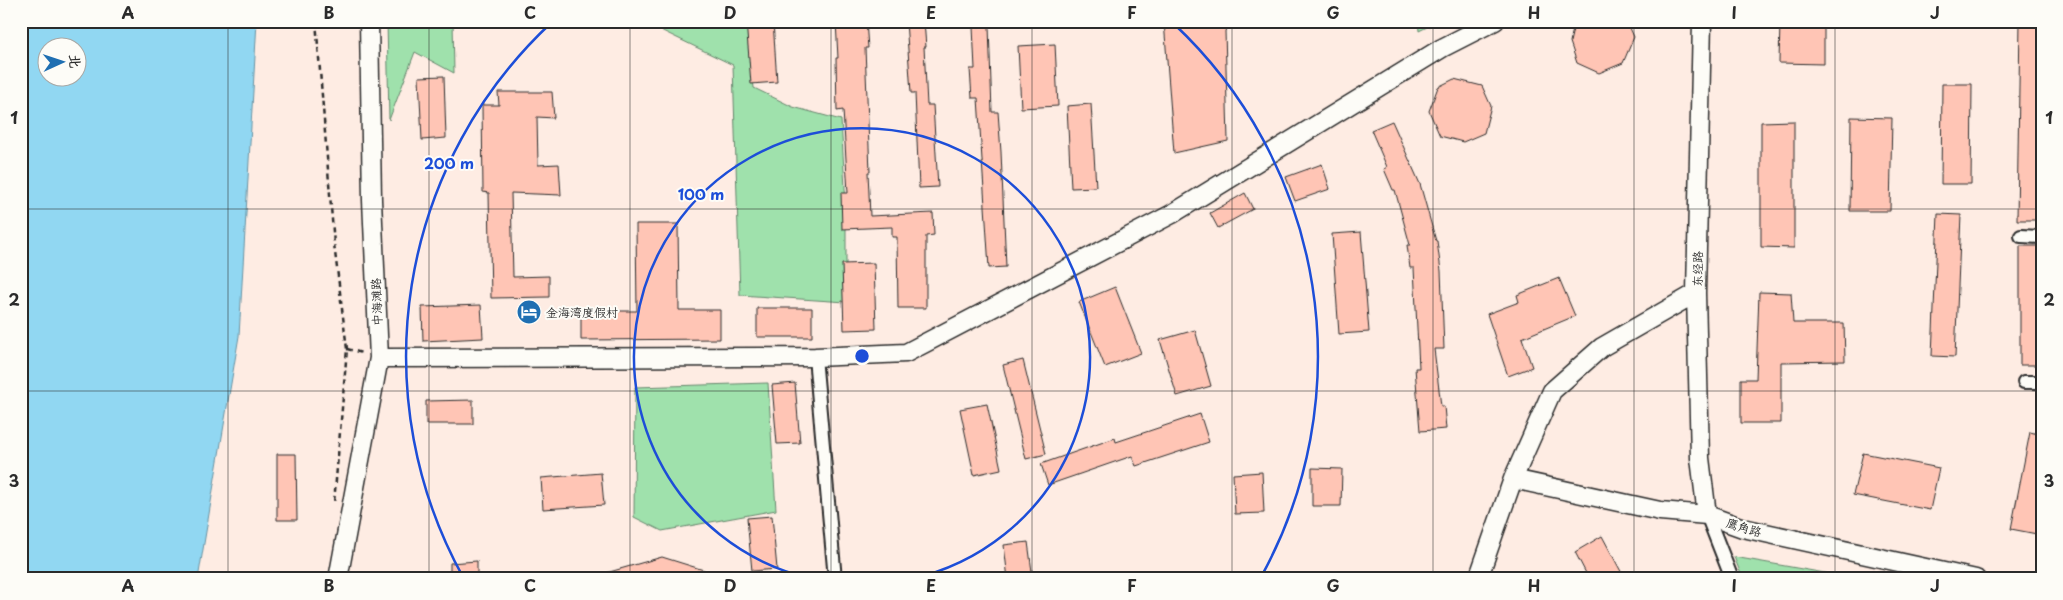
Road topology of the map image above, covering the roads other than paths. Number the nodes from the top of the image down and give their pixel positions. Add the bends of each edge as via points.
1 (369, 21) edge
2 (1495, 21) edge
3 (1702, 21) edge
4 (2021, 236) dead end
5 (2042, 237) edge
6 (1696, 293) junction
7 (815, 357) junction
8 (379, 358) junction
9 (2024, 382) dead end
10 (2042, 382) edge
11 (1513, 479) junction
12 (1708, 516) junction
13 (338, 579) edge
14 (835, 579) edge
15 (1478, 579) edge
16 (1732, 579) edge
17 (1976, 579) edge

1 - 8 main road, 中海滩路
2 - 7 main road via 1442,48 1172,214 906,353
3 - 6 main road, 东经路
4 - 5 street
6 - 11 main road via 1602,346 1552,391
6 - 12 main road, 东经路 via 1700,458
7 - 8 main road
7 - 14 street
8 - 13 main road, 中海滩路
9 - 10 street
11 - 12 main road, 鹰角路 via 1660,511
11 - 15 main road
12 - 16 street
12 - 17 main road, 鹰角路 via 1743,528

